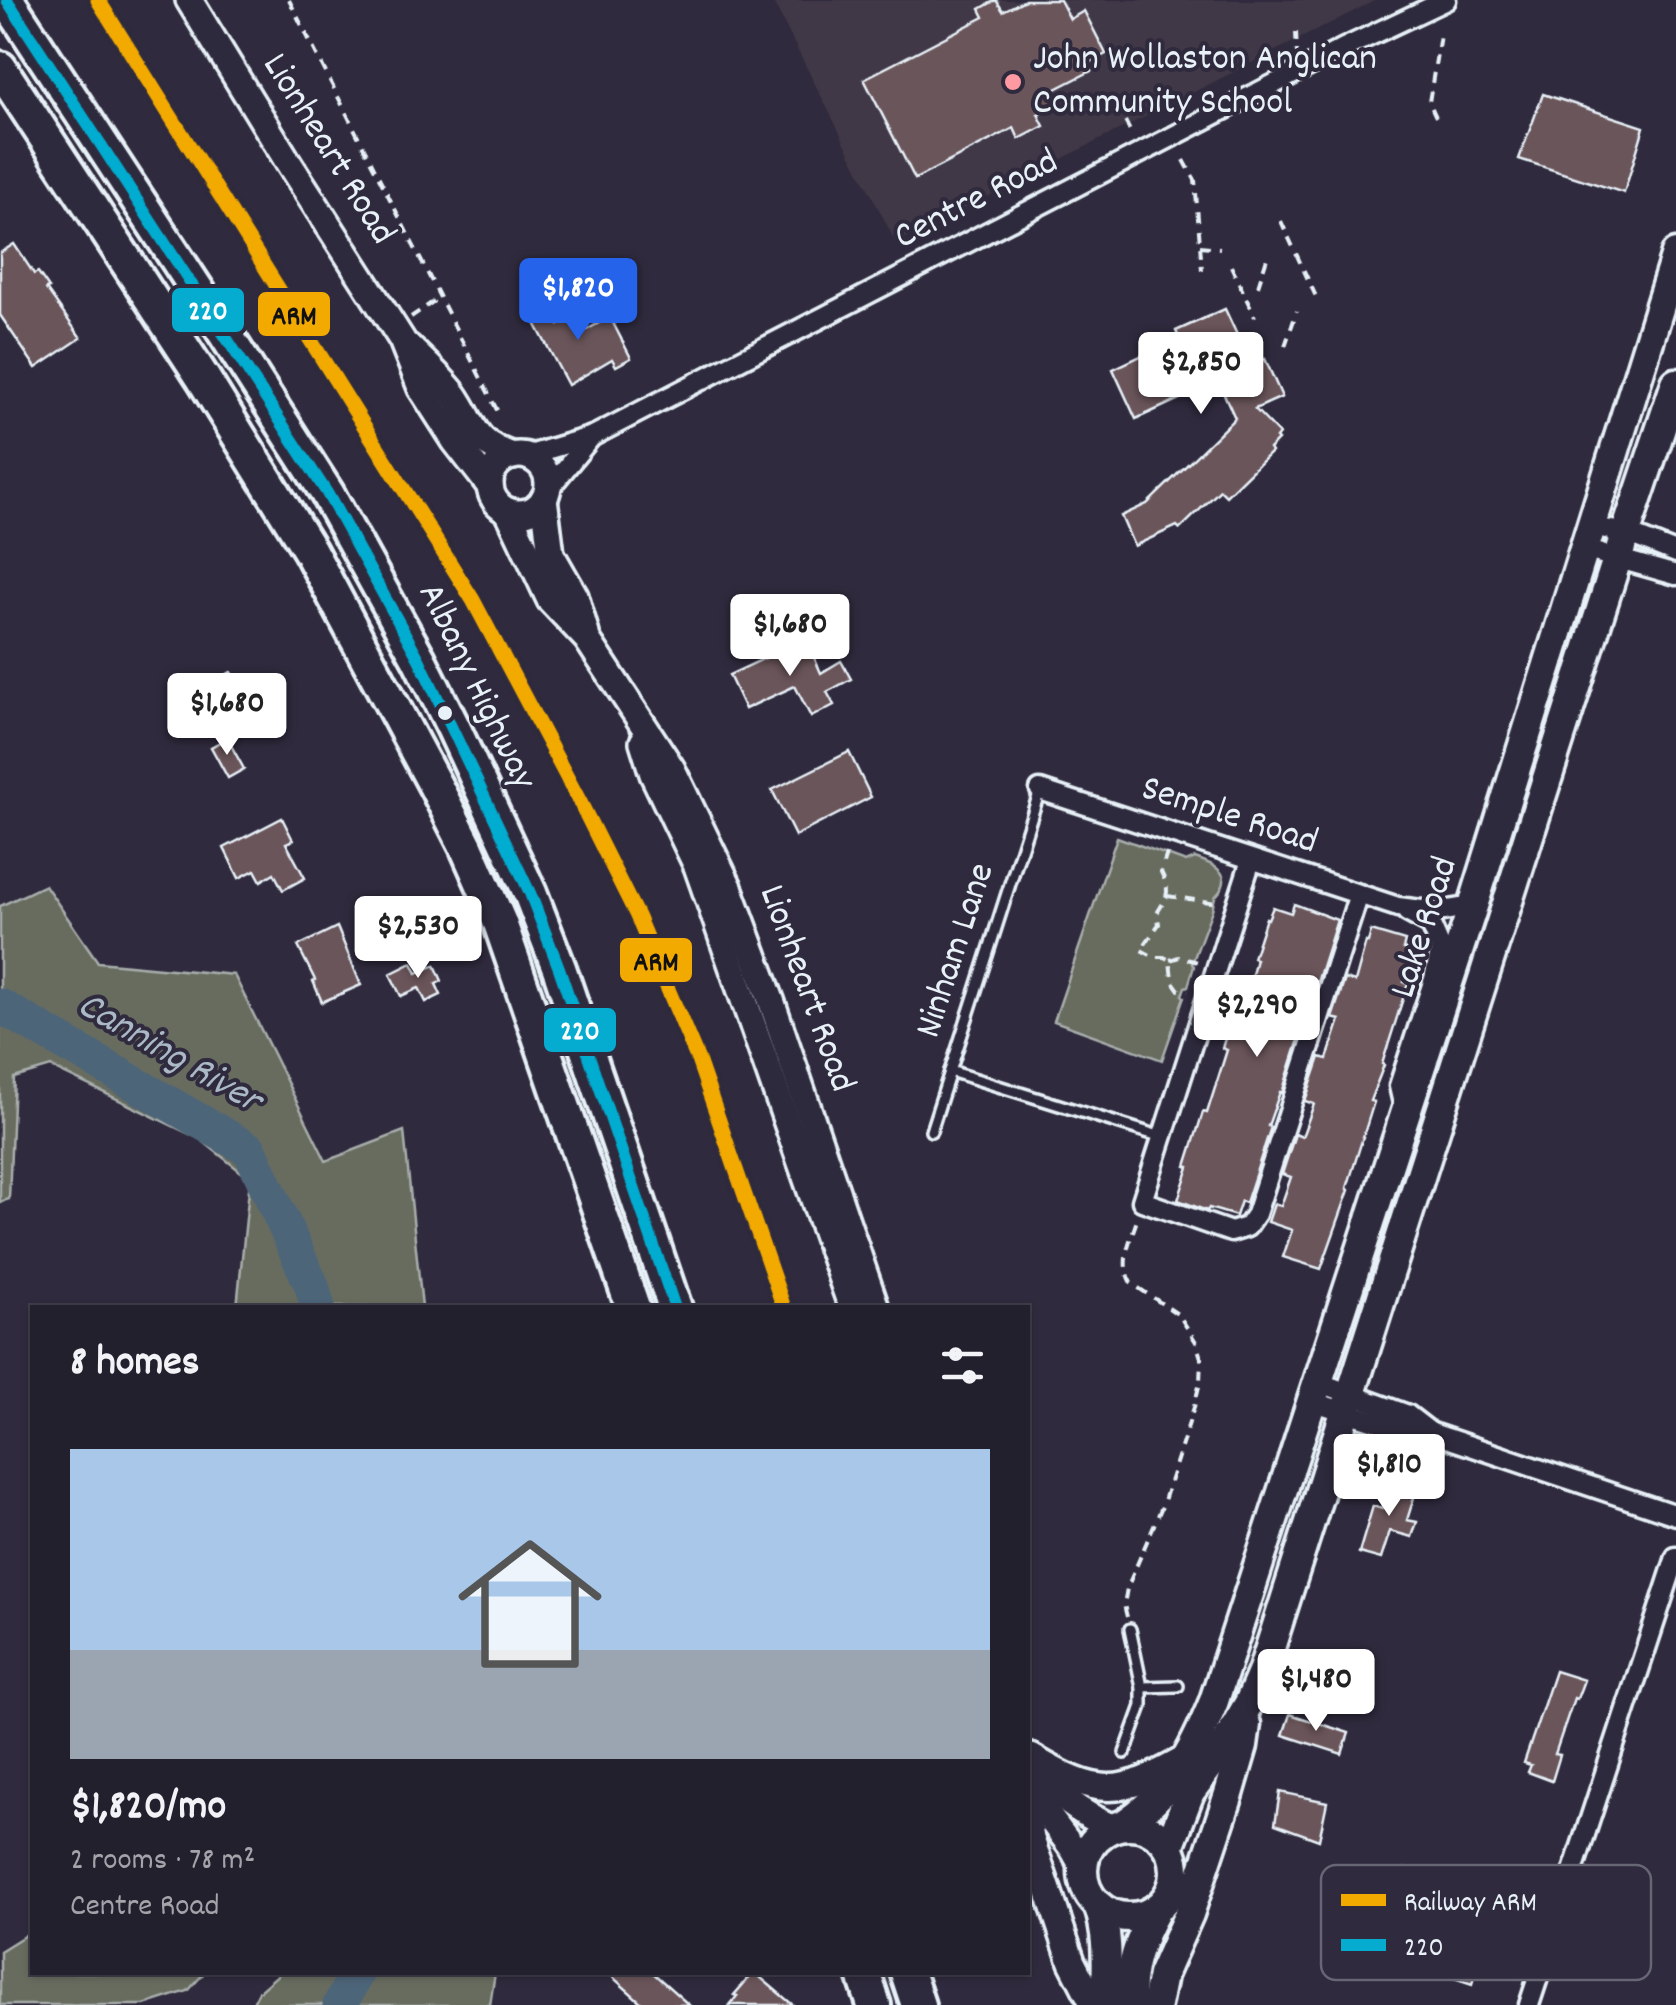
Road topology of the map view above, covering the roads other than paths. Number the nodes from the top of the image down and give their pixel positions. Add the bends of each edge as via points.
1 (7, 0) edge
2 (189, 0) edge
3 (1446, 0) edge
4 (0, 68) edge
5 (1676, 254) edge
6 (398, 334) junction
7 (1676, 383) edge
8 (593, 436) junction
9 (520, 456) junction
10 (490, 486) junction
11 (545, 495) junction
12 (508, 511) junction
13 (1588, 538) junction
14 (1621, 546) junction
15 (1676, 553) edge
16 (368, 564) junction
17 (1676, 575) edge
18 (331, 588) junction
19 (587, 638) junction
20 (632, 709) junction
21 (1040, 790) joint
22 (1251, 860) junction
23 (1359, 894) junction
24 (1472, 906) junction
25 (1398, 907) junction
26 (950, 1071) junction
27 (1405, 1114) junction
28 (931, 1131) dead end
29 (1162, 1138) junction
30 (632, 1305) edge
31 (674, 1305) edge
32 (851, 1305) edge
33 (875, 1305) edge
34 (1314, 1392) junction
35 (1348, 1403) junction
36 (1676, 1516) edge
37 (1676, 1557) edge
38 (1130, 1629) road end
39 (1142, 1686) junction
40 (1178, 1686) dead end
41 (1249, 1703) junction
42 (1126, 1753) dead end
43 (1030, 1754) edge
44 (1030, 1755) edge
45 (1187, 1758) junction
46 (1030, 1792) edge
47 (1118, 1827) junction
48 (1030, 1833) edge
49 (1168, 1847) junction
50 (1575, 1865) edge
51 (1083, 1867) junction
52 (1099, 1907) junction
53 (1157, 1908) junction
54 (864, 1975) edge
55 (908, 1975) edge
56 (1537, 1980) edge
57 (874, 2005) edge
58 (918, 2005) edge
59 (1094, 2005) edge
60 (1106, 2005) edge
61 (1131, 2005) edge
62 (1156, 2005) edge
63 (1529, 2005) edge

1 - 16 highway, Albany Highway
2 - 6 main road, Lionheart Road
3 - 8 street, Centre Road
4 - 18 highway, Albany Highway
5 - 13 main road, Lake Road
6 - 9 main road, Lionheart Road via 456,396 475,434
6 - 10 main road, Lionheart Road via 421,388
7 - 14 main road, Lake Road
8 - 9 street, Centre Road
8 - 11 street, Centre Road
9 - 10 main road via 499,464
9 - 11 main road via 541,466
10 - 12 main road
11 - 12 main road via 524,512
11 - 19 main road, Lionheart Road via 551,554
12 - 19 main road, Lionheart Road via 550,600
13 - 14 street
13 - 14 street
13 - 24 main road, Lake Road
14 - 15 street
14 - 17 street
14 - 35 main road, Lake Road
16 - 18 highway
16 - 31 highway, Albany Highway via 530,894
18 - 30 highway, Albany Highway via 488,892
19 - 20 main road, Lionheart Road
20 - 32 main road, Lionheart Road via 653,774 698,866
20 - 33 main road, Lionheart Road via 672,769 729,886
21 - 22 street, Semple Road
21 - 26 lane, Ninham Lane
22 - 23 street, Semple Road
22 - 29 street
23 - 25 street, Semple Road
23 - 29 street via 1252,1221 1231,1232 1142,1201
24 - 25 street, Semple Road via 1437,912
24 - 27 main road, Lake Road
25 - 27 street, Semple Road via 1430,926 1440,948 1399,1086
26 - 28 lane, Ninham Lane
26 - 29 lane
27 - 34 main road, Lake Road
34 - 35 street
34 - 45 main road, Lake Road via 1214,1701
35 - 36 street via 1408,1415 1432,1433
35 - 41 main road, Lake Road
37 - 50 street
38 - 39 lane
39 - 40 lane
39 - 42 lane
41 - 49 main road, Lake Road via 1190,1792
41 - 62 main road via 1228,1794
43 - 45 main road via 1060,1775 1106,1788 1144,1781
44 - 47 main road via 1061,1797
45 - 47 main road, Lake Road via 1158,1798
46 - 51 main road
47 - 49 main road via 1149,1829
47 - 51 main road via 1092,1843
48 - 59 main road via 1072,1962
49 - 53 main road via 1176,1873
51 - 52 main road
52 - 53 main road via 1134,1917
52 - 60 main road via 1108,1952
53 - 61 main road via 1136,1947
54 - 57 highway
55 - 58 highway
56 - 63 street

